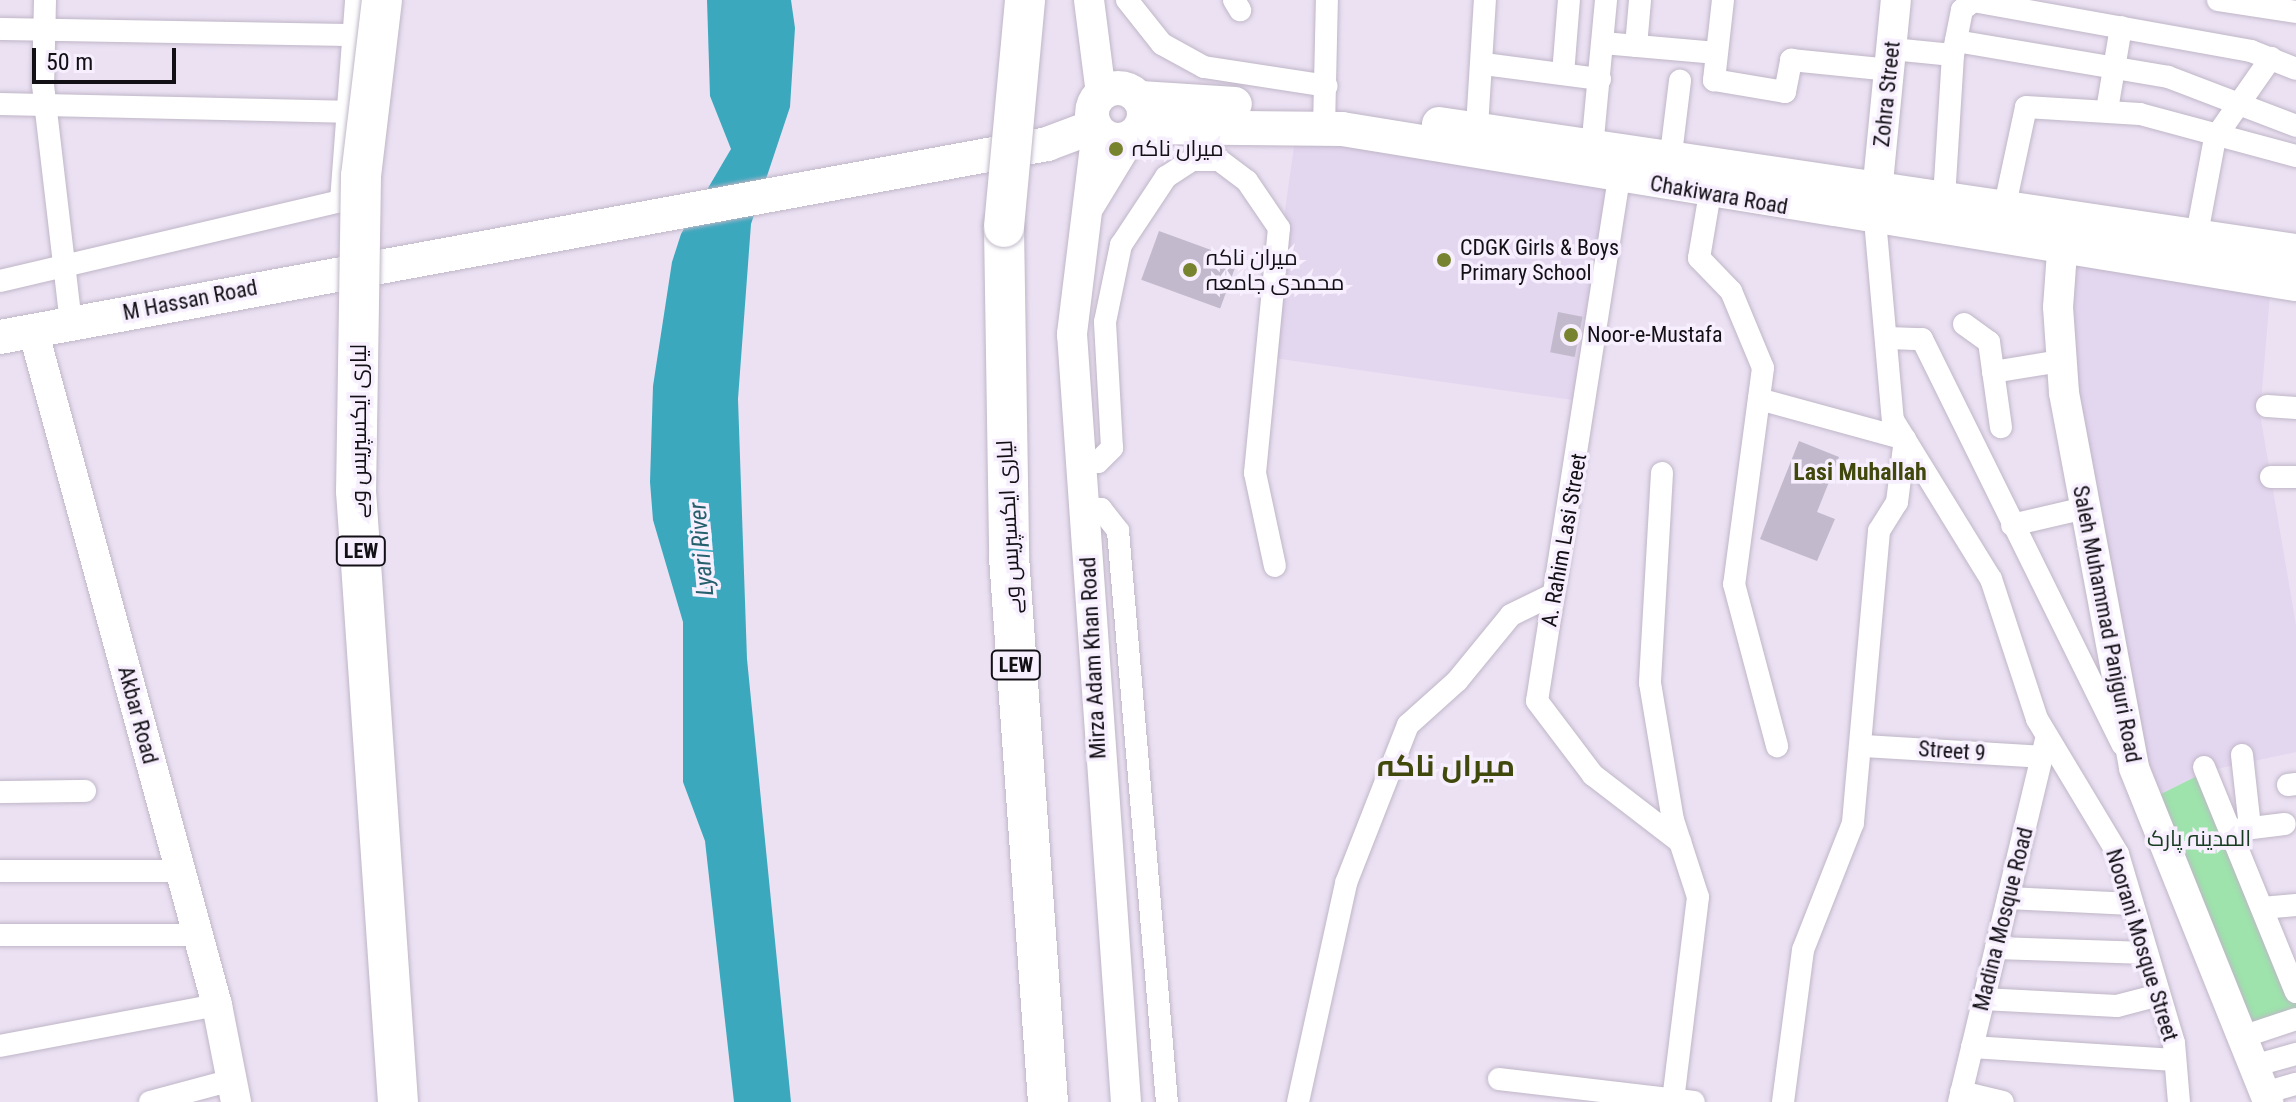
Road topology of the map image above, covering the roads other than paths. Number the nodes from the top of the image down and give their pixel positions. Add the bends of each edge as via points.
1 (45, 0) edge
2 (356, 0) edge
3 (382, 0) edge
4 (1025, 0) edge
5 (1089, 0) edge
6 (1127, 0) edge
7 (1327, 0) edge
8 (1485, 0) edge
9 (1569, 0) edge
10 (1606, 0) edge
11 (1640, 0) edge
12 (1723, 0) edge
13 (1896, 0) edge
14 (2218, 0) edge
15 (2296, 12) edge
16 (2121, 27) junction
17 (0, 29) edge
18 (44, 30) junction
19 (351, 35) junction
20 (1603, 43) junction
21 (1636, 46) junction
22 (1955, 48) junction
23 (1717, 53) junction
24 (2271, 58) junction
25 (1892, 60) junction
26 (1484, 64) junction
27 (2114, 68) junction
28 (2296, 69) edge
29 (1563, 74) junction
30 (1600, 79) junction
31 (1680, 81) dead end
32 (2238, 100) junction
33 (0, 104) edge
34 (45, 105) junction
35 (1326, 108) junction
36 (2107, 110) junction
37 (345, 112) junction
38 (1098, 116) junction
39 (1137, 121) junction
40 (2296, 126) edge
41 (2215, 138) junction
42 (1476, 139) junction
43 (1671, 154) junction
44 (2296, 156) edge
45 (1601, 164) junction
46 (1710, 193) junction
47 (1944, 198) junction
48 (1876, 204) junction
49 (2005, 205) junction
50 (1085, 214) junction
51 (2062, 232) junction
52 (2197, 234) junction
53 (2296, 251) edge
54 (64, 264) junction
55 (0, 281) edge
56 (2296, 284) edge
57 (71, 323) junction
58 (1964, 324) dead end
59 (33, 330) junction
60 (0, 337) edge
61 (1888, 338) junction
62 (2061, 361) junction
63 (1993, 372) junction
64 (1759, 399) junction
65 (2267, 406) dead end
66 (2296, 408) edge
67 (2001, 427) dead end
68 (1905, 439) junction
69 (1083, 462) junction
70 (1662, 473) dead end
71 (2271, 477) dead end
72 (2296, 477) edge
73 (1086, 508) junction
74 (2085, 508) junction
75 (2012, 525) junction
76 (1275, 566) dead end
77 (1554, 594) junction
78 (1777, 746) dead end
79 (1863, 746) junction
80 (2045, 747) junction
81 (2242, 755) dead end
82 (2204, 767) dead end
83 (2134, 768) junction
84 (85, 791) dead end
85 (0, 792) edge
86 (2285, 824) dead end
87 (2241, 829) junction
88 (1680, 842) junction
89 (0, 871) edge
90 (181, 871) junction
91 (2008, 898) junction
92 (2132, 904) junction
93 (2296, 905) edge
94 (2262, 908) junction
95 (0, 935) edge
96 (198, 935) junction
97 (1996, 948) junction
98 (2147, 953) junction
99 (2296, 992) edge
100 (2159, 995) junction
101 (1983, 999) junction
102 (217, 1005) junction
103 (2296, 1019) edge
104 (2242, 1037) junction
105 (0, 1046) edge
106 (1972, 1047) junction
107 (2296, 1054) edge
108 (2175, 1060) junction
109 (1499, 1079) dead end
110 (2296, 1084) edge
111 (2262, 1087) edge
112 (234, 1091) edge
113 (1960, 1097) edge
114 (1680, 1101) edge
115 (150, 1102) edge
116 (398, 1102) edge
117 (1048, 1102) edge
118 (1126, 1102) edge
119 (1167, 1102) edge
120 (1298, 1102) edge
121 (1783, 1102) edge
122 (2003, 1102) edge
123 (2179, 1102) edge

1 - 18 street
2 - 19 street
3 - 116 highway, لیاری ایکسپریس وے / LEW, bridge via 361,176 356,491
4 - 117 highway, لیاری ایکسپریس وے / LEW, bridge via 1004,227 1003,356 1009,557
5 - 38 street, Mirza Adam Khan Road
6 - 35 street via 1162,44 1204,67
7 - 35 street
8 - 26 street
9 - 29 street
10 - 20 street, A. Rahim Lasi Street
11 - 21 street
12 - 23 street
13 - 25 street, Zohra Street
14 - 15 street
16 - 22 street via 1973,1 1962,10
16 - 24 street
16 - 27 street
17 - 18 street
18 - 19 street
18 - 34 street
19 - 37 street
20 - 21 street
20 - 30 street, A. Rahim Lasi Street
21 - 23 street
22 - 25 street
22 - 27 street
22 - 47 street
23 - 25 street via 1714,80 1785,92 1791,60
24 - 28 street
24 - 32 street
25 - 48 street, Zohra Street
26 - 29 street
26 - 42 street
27 - 32 street
27 - 36 street
29 - 30 street
30 - 45 street, A. Rahim Lasi Street
31 - 43 street
32 - 40 street
32 - 41 street
33 - 34 street
34 - 37 street
34 - 54 street
35 - 39 main road, Chakiwara Road
35 - 42 main road, Chakiwara Road
36 - 41 street
36 - 49 street via 2026,107
37 - 54 street via 341,201
38 - 39 main road via 1114,141
38 - 39 main road via 1126,89
38 - 50 street, Mirza Adam Khan Road
38 - 57 main road, M Hassan Road via 1060,141 380,262
39 - 50 street, Mirza Adam Khan Road
41 - 44 street
41 - 52 street
42 - 45 main road, Chakiwara Road
43 - 45 main road, Chakiwara Road
43 - 48 main road, Chakiwara Road
45 - 46 main road, Chakiwara Road
45 - 77 street, A. Rahim Lasi Street
46 - 48 main road, Chakiwara Road
46 - 64 street via 1699,258 1731,291 1763,368
47 - 48 main road, Chakiwara Road
47 - 49 main road, Chakiwara Road
48 - 51 main road, Chakiwara Road
48 - 61 street, Noorani Mosque Street
49 - 51 main road, Chakiwara Road
50 - 69 street, Mirza Adam Khan Road via 1072,334
51 - 52 main road, Chakiwara Road
51 - 56 main road, Chakiwara Road
51 - 62 street, Saleh Muhammad Panjguri Road
52 - 53 main road, Chakiwara Road
54 - 55 street
54 - 57 street
57 - 59 main road, M Hassan Road
58 - 63 street via 1989,342
59 - 60 main road, M Hassan Road
59 - 90 street, Akbar Road
61 - 68 street, Noorani Mosque Street via 1893,420
61 - 75 street via 1922,339
62 - 63 street
62 - 74 street, Saleh Muhammad Panjguri Road
63 - 67 street
64 - 68 street
64 - 78 street via 1734,584
65 - 66 street
68 - 79 street via 1897,502 1879,531
68 - 80 street, Noorani Mosque Street via 1991,579
69 - 73 street, Mirza Adam Khan Road
69 - 76 street via 1098,462 1112,448 1105,322 1121,245 1166,177 1192,160 1219,160 1247,181 1279,228 1255,473
70 - 88 street via 1650,683
71 - 72 street
73 - 118 street, Mirza Adam Khan Road
73 - 119 street via 1101,509 1118,531
74 - 75 street
74 - 83 street, Saleh Muhammad Panjguri Road
75 - 83 street
77 - 88 street, A. Rahim Lasi Street via 1537,701 1593,775
77 - 120 street via 1511,615 1457,681 1408,725 1346,883
79 - 80 street, Street 9
79 - 121 street via 1853,823 1803,950
80 - 91 street, Madina Mosque Road
80 - 92 street, Noorani Mosque Street via 2118,854
81 - 87 street
82 - 87 street
83 - 104 street, Saleh Muhammad Panjguri Road
84 - 85 street
86 - 87 street
87 - 94 street
88 - 114 street via 1698,897
89 - 90 street
90 - 96 street, Akbar Road
91 - 92 street
91 - 97 street, Madina Mosque Road
92 - 98 street, Noorani Mosque Street
93 - 94 street
94 - 99 street
95 - 96 street
96 - 102 street, Akbar Road
97 - 98 street
97 - 101 street, Madina Mosque Road
98 - 100 street, Noorani Mosque Street
100 - 101 street via 2117,1006
100 - 108 street, Noorani Mosque Street
101 - 106 street, Madina Mosque Road
102 - 105 street
102 - 112 street, Akbar Road
103 - 104 street
104 - 111 street, Saleh Muhammad Panjguri Road
106 - 108 street
106 - 113 street, Madina Mosque Road
107 - 111 street
108 - 123 street, Noorani Mosque Street
109 - 114 street
110 - 111 street
112 - 115 street
113 - 122 street

